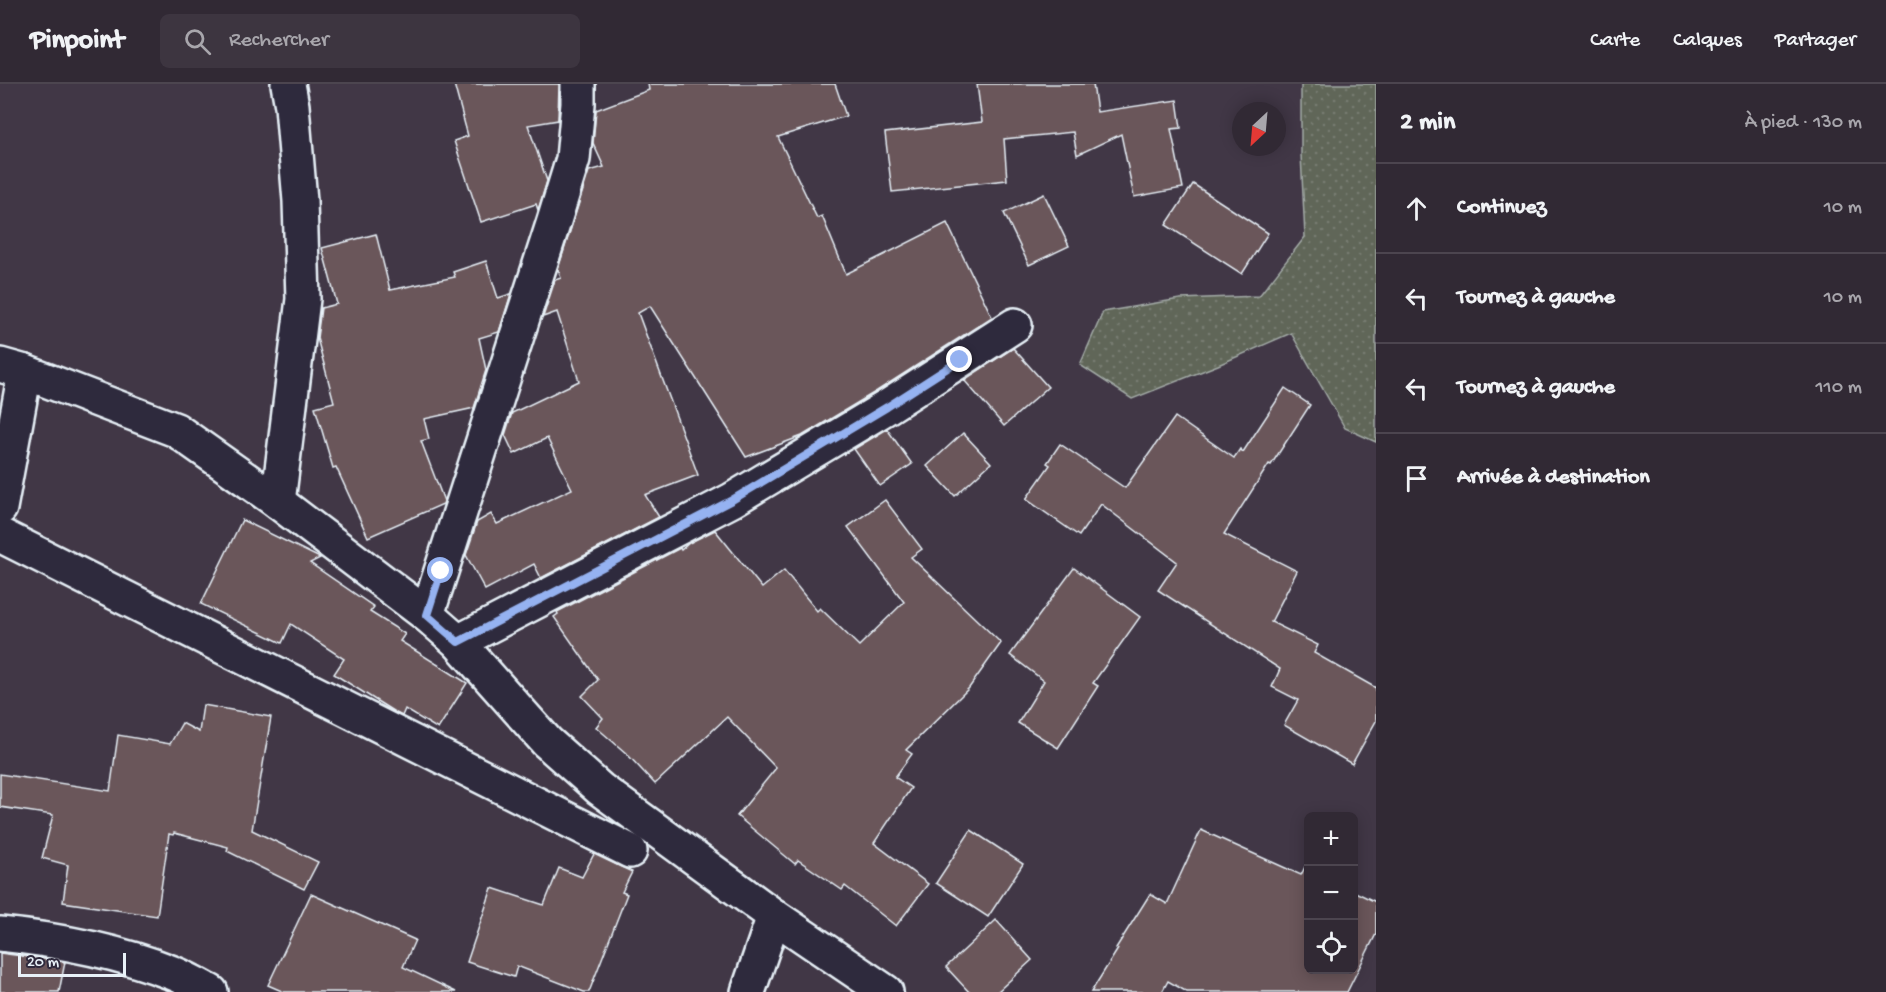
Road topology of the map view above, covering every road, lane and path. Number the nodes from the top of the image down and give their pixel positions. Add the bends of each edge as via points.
1 (288, 84) edge
2 (578, 84) edge
3 (1015, 325) dead end
4 (12, 368) edge
5 (278, 502) junction
6 (0, 508) edge
7 (0, 535) edge
8 (427, 615) junction
9 (458, 642) junction
10 (630, 851) dead end
11 (774, 916) junction
12 (0, 934) edge
13 (211, 992) edge
14 (748, 992) edge
15 (886, 992) edge

1 - 5 street via 300,201 303,299
2 - 8 street via 573,159
3 - 9 street via 732,500
4 - 5 street via 176,430
4 - 6 street
5 - 8 street
7 - 10 street
8 - 9 street
9 - 11 street via 547,742 600,789
11 - 14 street
11 - 15 street
12 - 13 street via 108,952 174,973

